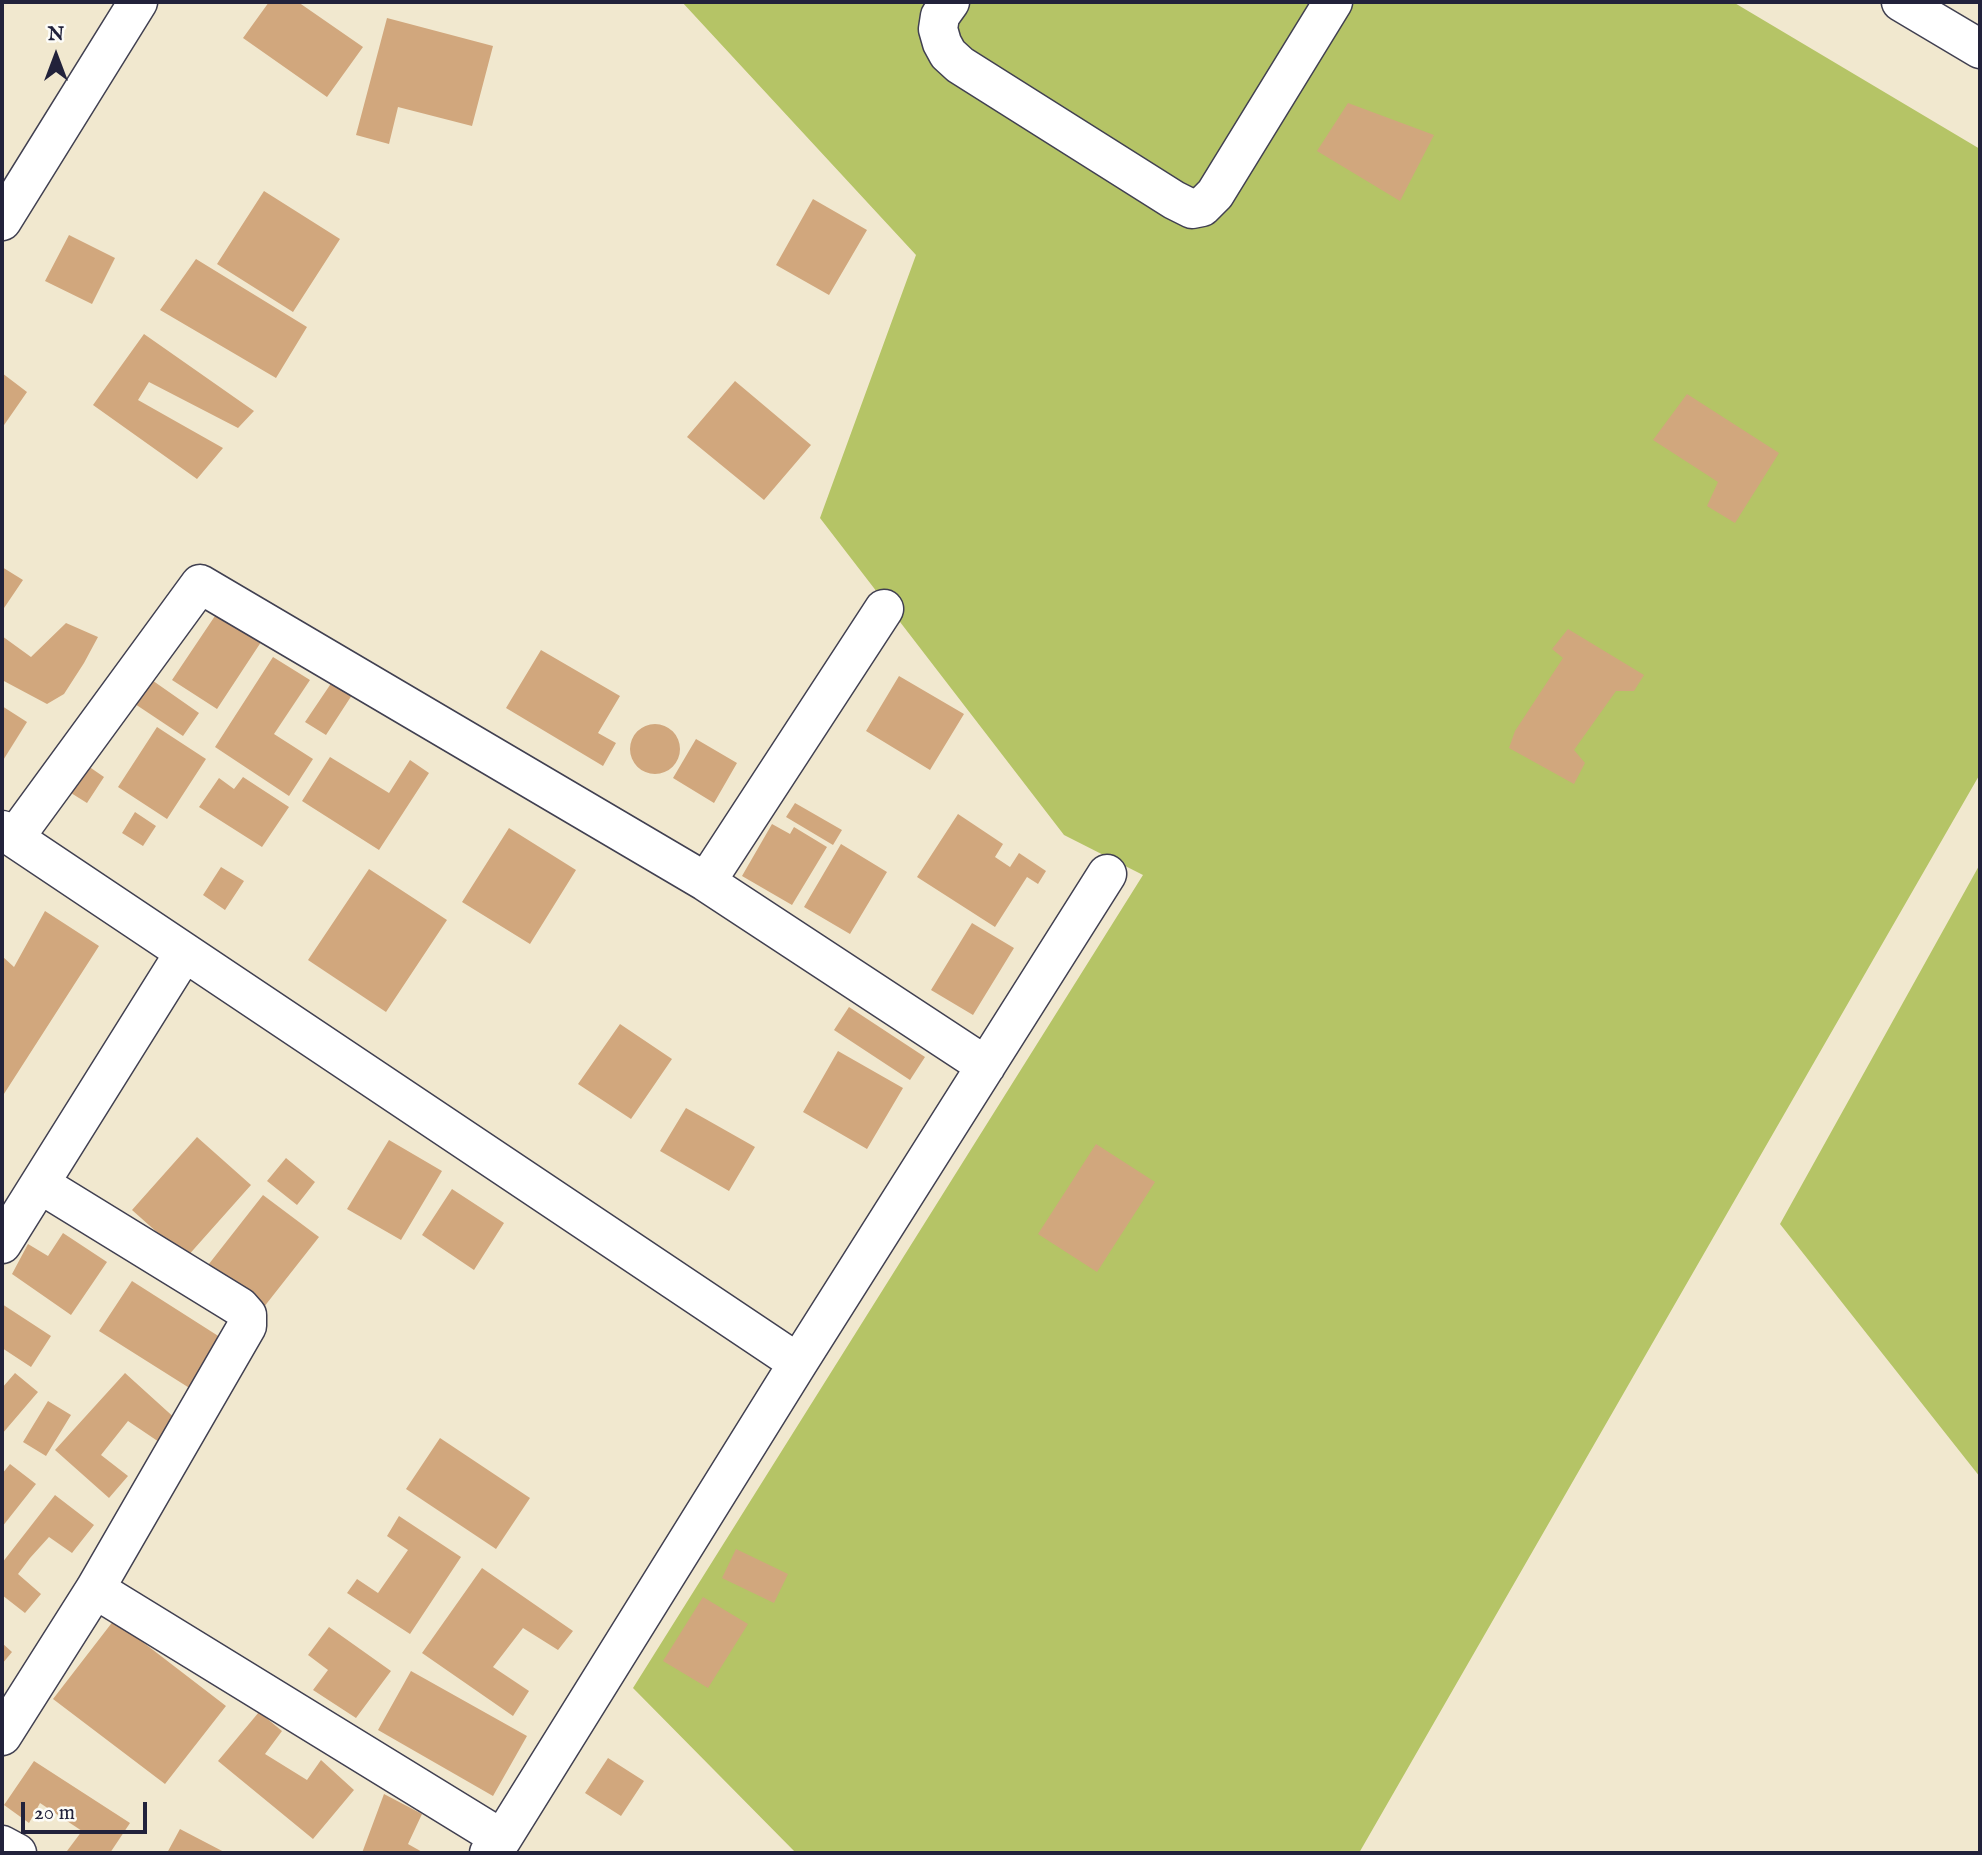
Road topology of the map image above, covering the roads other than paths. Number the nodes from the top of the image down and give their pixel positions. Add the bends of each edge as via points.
1 (138, 2) edge
2 (950, 2) edge
3 (1334, 2) edge
4 (1901, 2) edge
5 (1980, 49) edge
6 (2, 221) edge
7 (884, 609) dead end
8 (8, 833) edge
9 (1107, 874) dead end
10 (706, 882) junction
11 (184, 953) junction
12 (986, 1066) junction
13 (40, 1184) junction
14 (2, 1244) edge
15 (798, 1363) junction
16 (94, 1589) junction
17 (2, 1736) edge
18 (2, 1844) edge
19 (495, 1846) edge
20 (17, 1853) edge

1 - 6 street
2 - 3 street via 938,29 948,54 960,65 1174,200 1197,209 1215,194
4 - 5 street
7 - 10 street
8 - 10 street via 200,584
8 - 11 street
9 - 12 street
10 - 12 street
11 - 13 street
11 - 15 street
12 - 15 street
13 - 14 street
13 - 16 street via 247,1315 247,1326
15 - 19 street
16 - 17 street
16 - 19 street
18 - 20 street

